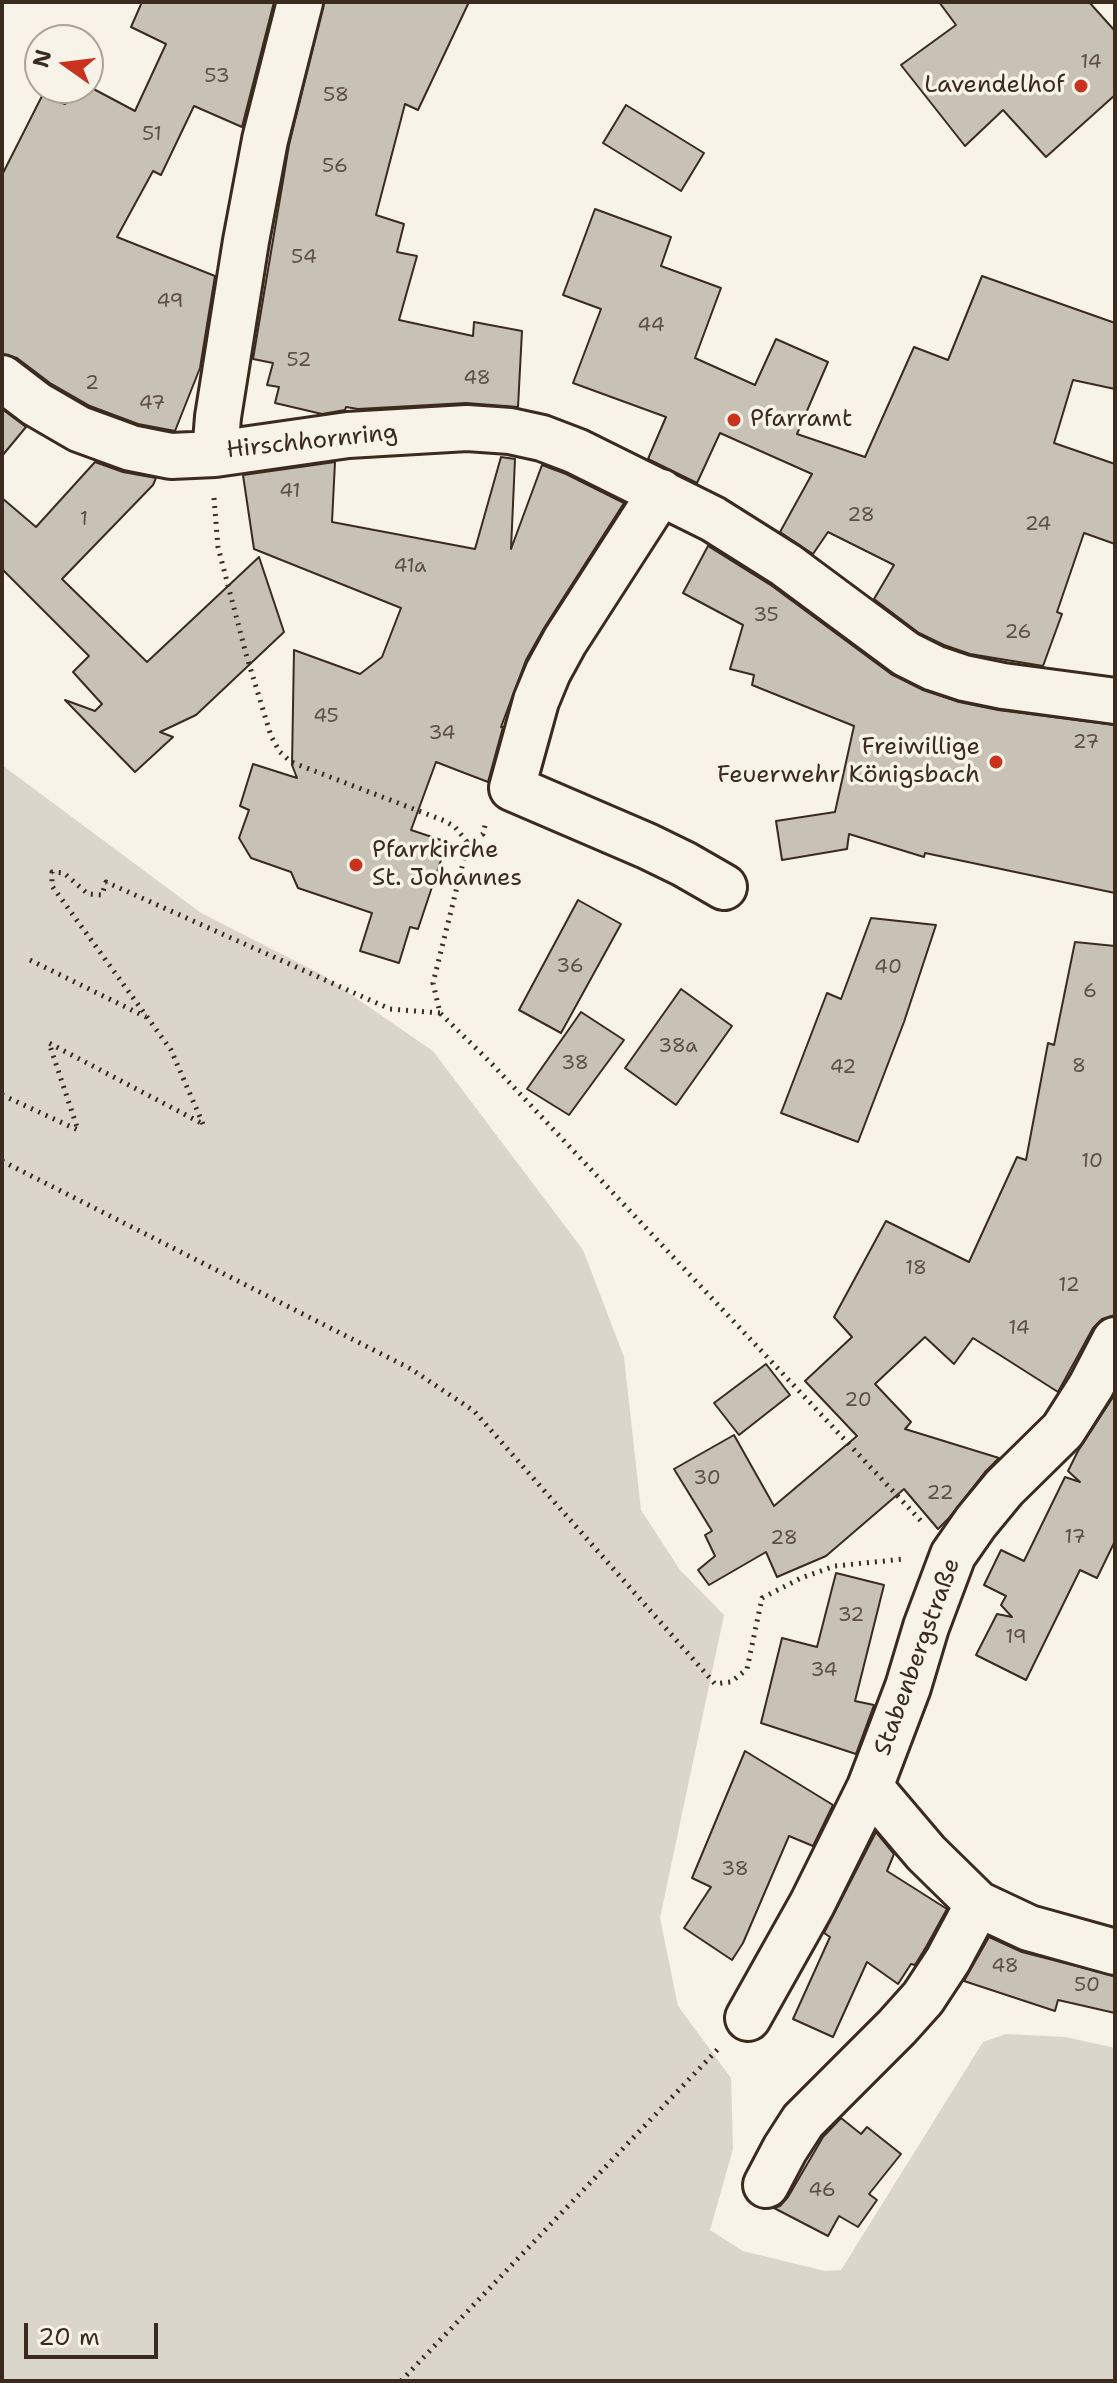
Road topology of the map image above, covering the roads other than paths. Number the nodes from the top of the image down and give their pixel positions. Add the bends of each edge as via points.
1 (300, 2) edge
2 (2, 378) edge
3 (215, 454) junction
4 (661, 492) junction
5 (1115, 701) edge
6 (724, 887) dead end
7 (1115, 1340) edge
8 (870, 1787) junction
9 (978, 1904) junction
10 (1115, 1952) edge
11 (748, 2018) road end
12 (766, 2185) dead end

1 - 3 street, Hirschhornring via 263,155
2 - 3 street via 79,429 131,448 171,456
3 - 4 street, Hirschhornring via 348,435 467,428 510,431 576,451
4 - 5 street, Hirschhornring via 763,550 895,646 934,668 1003,686
4 - 6 street via 548,672 512,788 647,846
7 - 8 street, Stabenbergstraße via 1063,1430 1004,1488 953,1555
8 - 9 street, Stabenbergstraße
8 - 11 street, Stabenbergstraße
9 - 10 street, Stabenbergstraße via 1029,1928
9 - 12 street via 923,1998 803,2121

